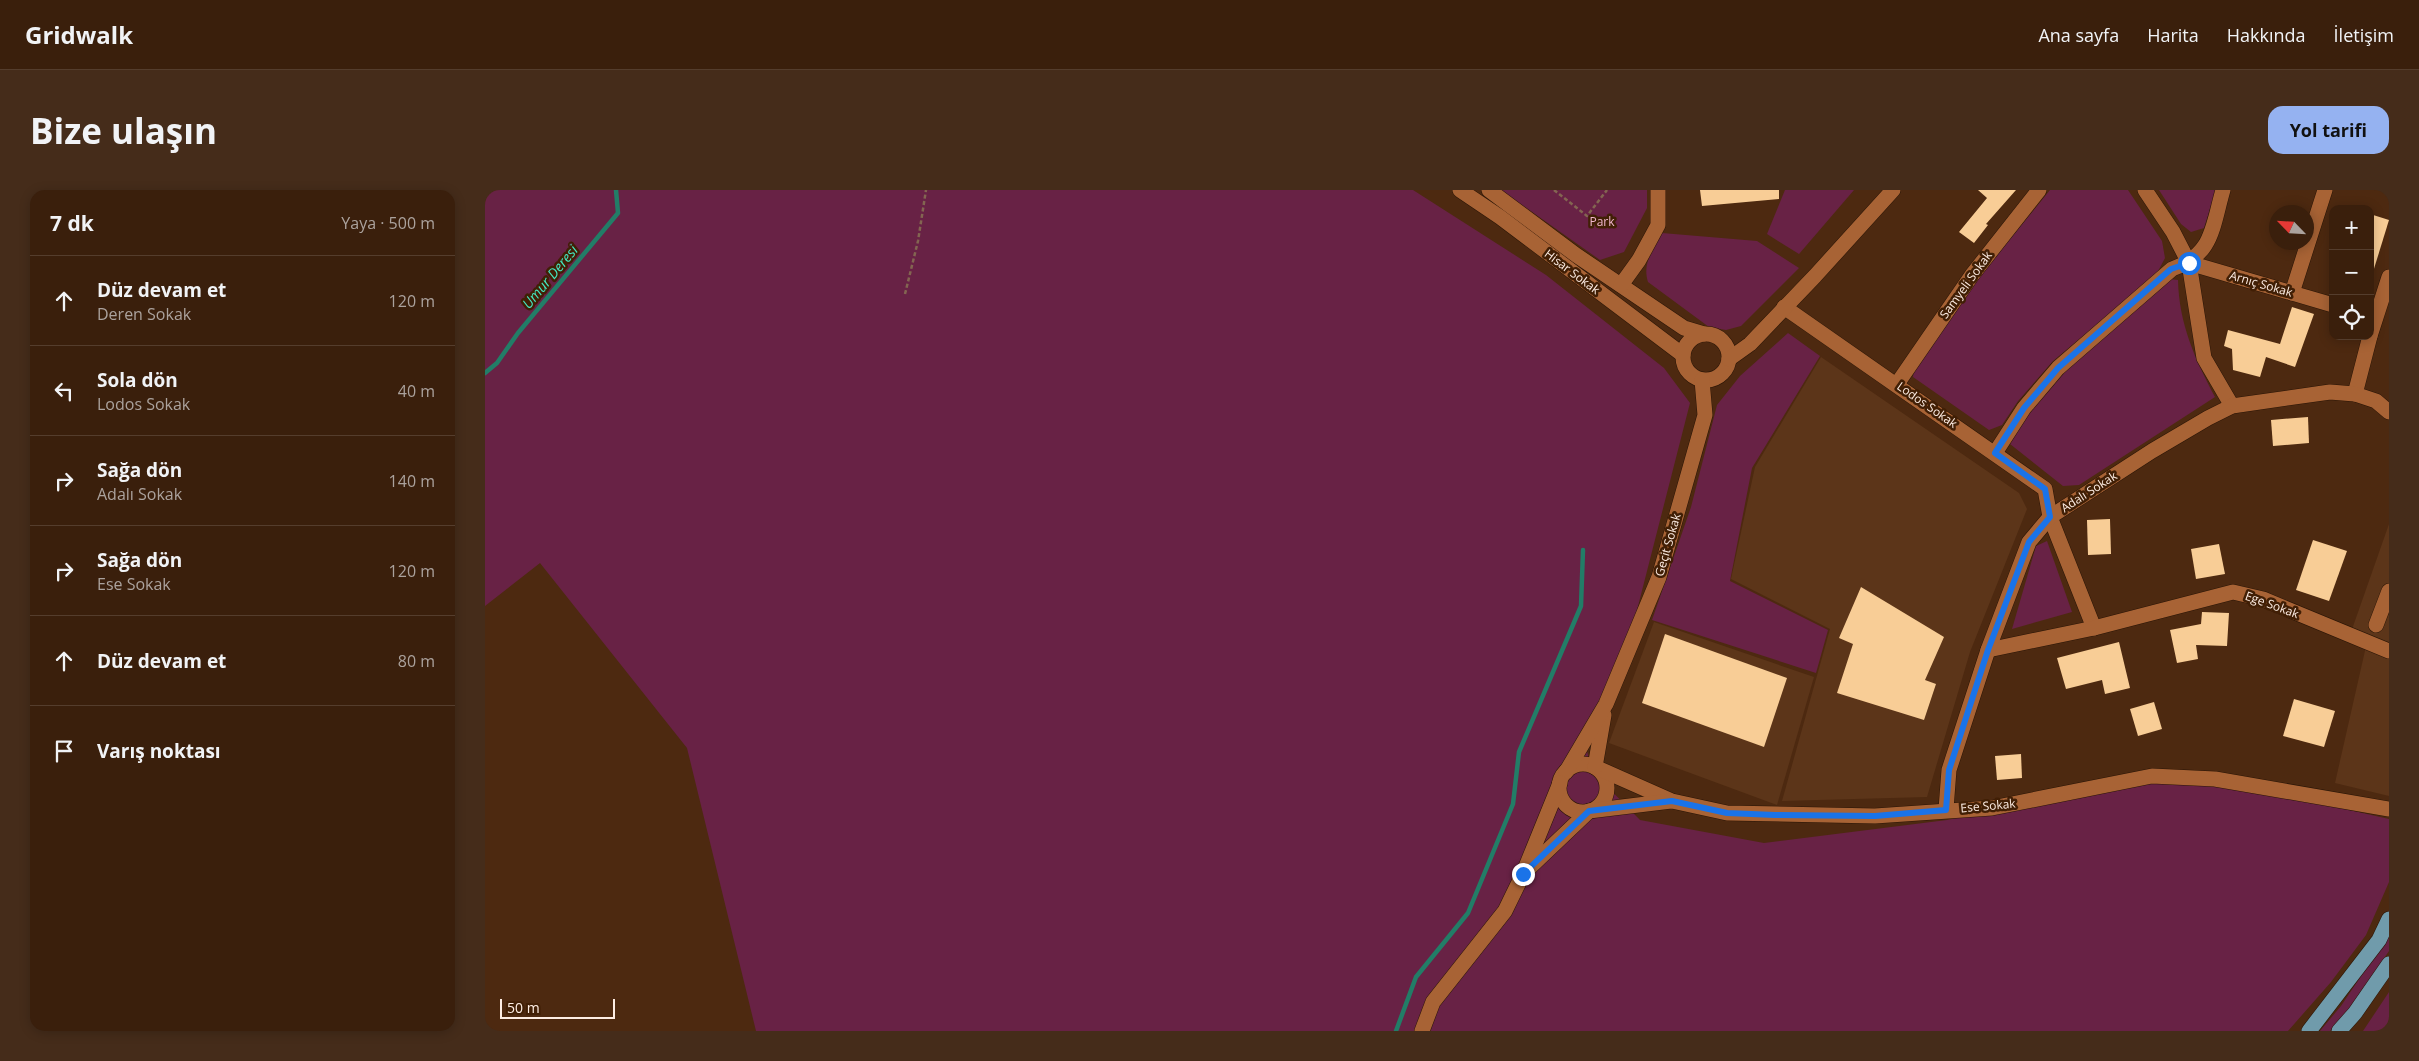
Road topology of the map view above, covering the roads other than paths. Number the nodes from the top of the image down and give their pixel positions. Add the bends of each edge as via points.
1 (1460, 190) edge
2 (1489, 190) edge
3 (1658, 190) edge
4 (1893, 190) edge
5 (2039, 190) edge
6 (2145, 190) edge
7 (2223, 190) edge
8 (2325, 190) edge
9 (2189, 263) junction
10 (2389, 277) edge
11 (1621, 285) junction
12 (2292, 293) junction
13 (2329, 305) edge
14 (1784, 307) junction
15 (2374, 314) edge
16 (1704, 334) junction
17 (2369, 340) edge
18 (1683, 355) junction
19 (1729, 359) junction
20 (1703, 380) junction
21 (1897, 384) junction
22 (2355, 394) junction
23 (2232, 406) junction
24 (2389, 412) edge
25 (1995, 453) junction
26 (2050, 517) junction
27 (2389, 591) edge
28 (2376, 625) dead end
29 (2094, 628) junction
30 (1988, 650) junction
31 (2389, 651) edge
32 (1606, 704) junction
33 (1595, 767) junction
34 (1563, 777) junction
35 (1672, 801) junction
36 (2389, 809) edge
37 (1946, 810) junction
38 (1589, 811) junction
39 (1523, 874) junction
40 (2389, 919) edge
41 (2389, 964) edge
42 (1421, 1031) edge
43 (2309, 1031) edge
44 (2339, 1031) edge

1 - 18 street, Hisar Sokak
2 - 11 street, Hisar Sokak
3 - 11 street via 1658,225
4 - 14 street
5 - 21 street, Samyeli Sokak via 1972,275
6 - 9 street
7 - 9 street via 2205,248
8 - 12 street
9 - 12 street, Arnıç Sokak
9 - 23 street via 2204,358
9 - 25 street via 2171,269 2058,368 2024,408
10 - 15 street
11 - 16 street, Hisar Sokak via 1684,328
12 - 13 street, Arnıç Sokak
14 - 19 street via 1750,344
14 - 21 street, Lodos Sokak
16 - 18 street via 1692,340
16 - 19 street via 1720,339 1729,352
17 - 22 street
18 - 20 street via 1690,373
19 - 20 street via 1727,367 1717,378
20 - 32 street, Geçit Sokak via 1705,415 1659,577
21 - 25 street, Lodos Sokak
22 - 23 street, Adalı Sokak via 2330,392
22 - 24 street, Adalı Sokak via 2376,401
23 - 26 street, Adalı Sokak
25 - 26 street, Lodos Sokak via 2045,489
26 - 29 street
26 - 30 street, Adalı Sokak via 2029,542
27 - 28 street
29 - 30 street, Ege Sokak
29 - 31 street, Ege Sokak via 2233,592 2263,599
30 - 37 street, Adalı Sokak via 1949,770
32 - 33 street
32 - 34 street
33 - 34 street via 1577,765
33 - 35 street, Ese Sokak
33 - 38 street via 1607,787 1602,802
34 - 38 street via 1559,791 1566,805 1581,812
34 - 39 street
35 - 37 street, Ese Sokak via 1727,813 1775,815 1875,816
35 - 38 street
36 - 37 street, Ese Sokak via 2215,779 2152,776 1992,808
38 - 39 street
39 - 42 street via 1505,911 1433,1002
40 - 43 main road via 2379,940
41 - 44 main road

